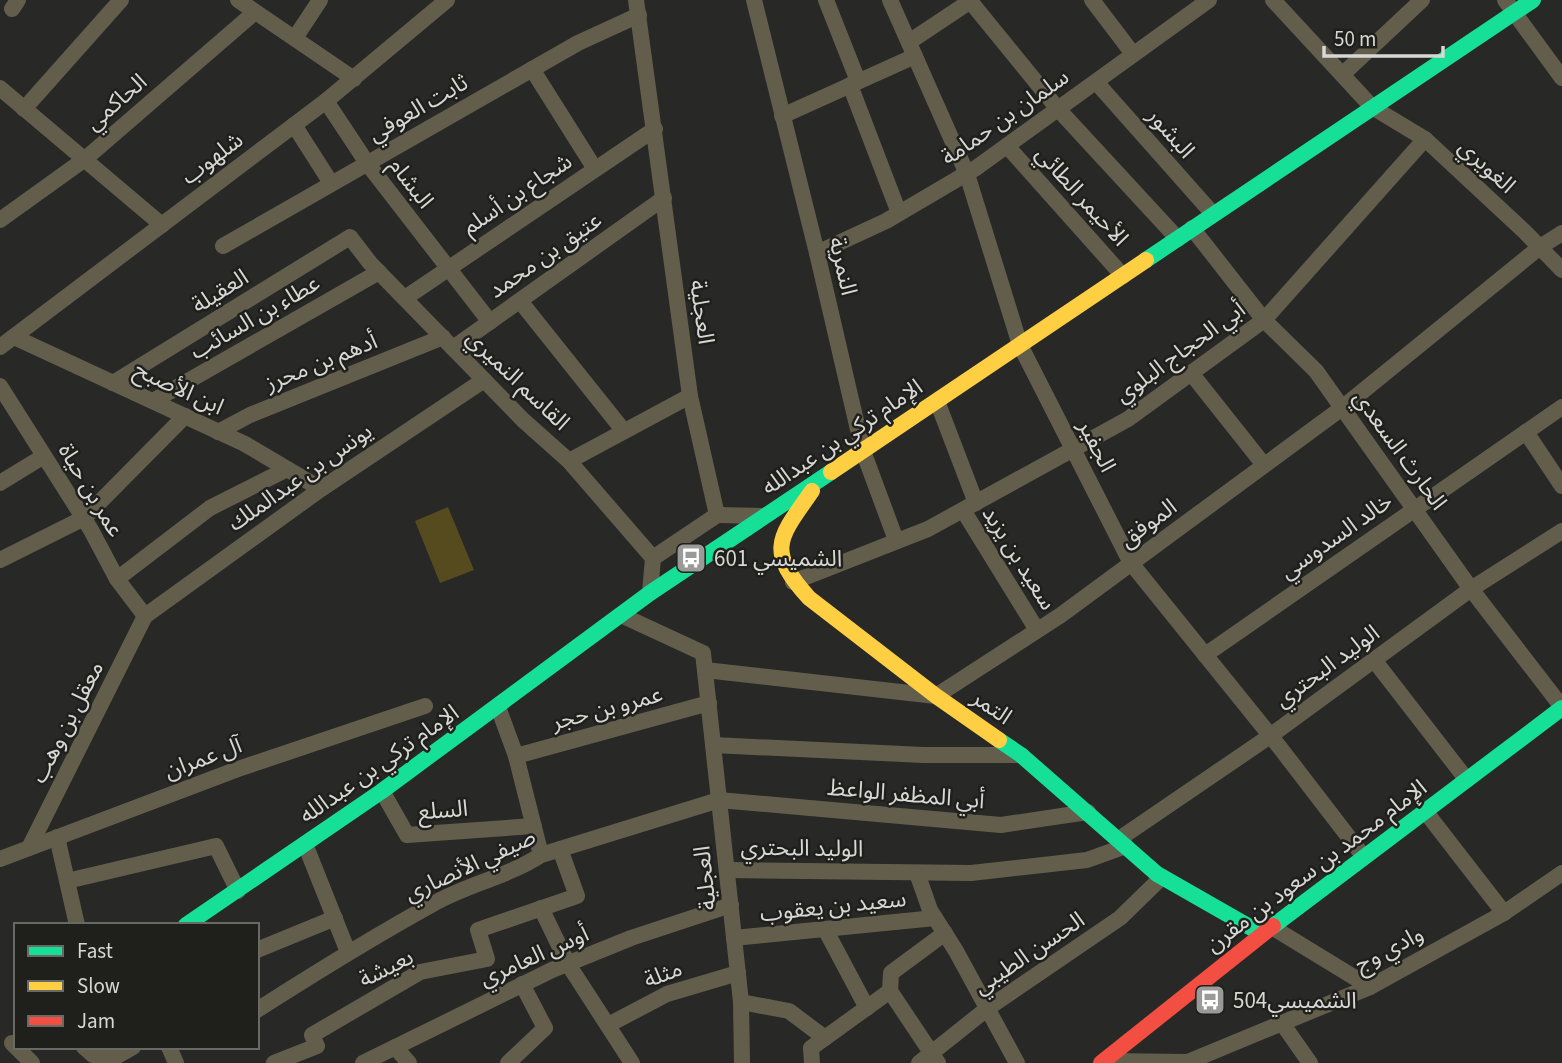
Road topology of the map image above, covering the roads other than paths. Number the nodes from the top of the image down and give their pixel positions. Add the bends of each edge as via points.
1 (121, 0) edge
2 (238, 0) edge
3 (320, 0) edge
4 (447, 0) edge
5 (754, 0) edge
6 (826, 0) edge
7 (890, 0) edge
8 (1092, 0) edge
9 (1209, 0) edge
10 (1273, 0) edge
11 (1422, 0) edge
12 (1533, 0) edge
13 (971, 1) edge
14 (1510, 6) edge
15 (638, 8) edge
16 (255, 12) junction
17 (295, 38) junction
18 (912, 49) junction
19 (1133, 54) junction
20 (532, 69) junction
21 (1343, 74) junction
22 (1562, 78) edge
23 (354, 79) junction
24 (1096, 82) junction
25 (854, 83) junction
26 (1, 90) edge
27 (326, 101) junction
28 (1372, 107) junction
29 (24, 109) junction
30 (1058, 109) junction
31 (782, 116) junction
32 (294, 125) junction
33 (655, 129) junction
34 (1424, 139) junction
35 (1007, 146) junction
36 (85, 159) junction
37 (367, 163) junction
38 (595, 169) junction
39 (967, 174) junction
40 (331, 183) junction
41 (664, 198) junction
42 (899, 213) junction
43 (1213, 214) junction
44 (0, 219) edge
45 (162, 225) junction
46 (1192, 228) junction
47 (1562, 233) edge
48 (350, 237) joint
49 (1178, 239) junction
50 (223, 246) dead end
51 (1540, 247) junction
52 (817, 253) junction
53 (449, 269) junction
54 (1562, 270) edge
55 (379, 272) junction
56 (1123, 276) junction
57 (405, 298) junction
58 (520, 301) junction
59 (1264, 320) junction
60 (490, 322) junction
61 (14, 337) junction
62 (448, 343) junction
63 (1020, 345) junction
64 (0, 347) edge
65 (1191, 373) junction
66 (484, 380) junction
67 (113, 383) junction
68 (0, 386) edge
69 (690, 396) junction
70 (153, 401) junction
71 (937, 401) junction
72 (1562, 407) edge
73 (1342, 408) junction
74 (185, 416) junction
75 (623, 430) junction
76 (218, 432) junction
77 (1526, 432) junction
78 (1073, 450) junction
79 (863, 451) junction
80 (44, 456) junction
81 (569, 461) junction
82 (1264, 465) junction
83 (287, 469) junction
84 (820, 480) junction
85 (0, 484) edge
86 (1562, 486) edge
87 (321, 489) junction
88 (969, 506) junction
89 (1414, 509) junction
90 (718, 515) junction
91 (767, 516) junction
92 (84, 518) junction
93 (1562, 531) edge
94 (895, 540) junction
95 (653, 558) junction
96 (0, 560) edge
97 (1131, 564) junction
98 (117, 579) junction
99 (793, 582) junction
100 (1471, 589) junction
101 (650, 593) junction
102 (621, 615) junction
103 (145, 616) junction
104 (1037, 630) junction
105 (1205, 655) junction
106 (1374, 660) junction
107 (705, 670) junction
108 (936, 695) junction
109 (709, 703) junction
110 (425, 706) dead end
111 (498, 707) junction
112 (1559, 710) edge
113 (1562, 730) edge
114 (1270, 736) junction
115 (713, 746) junction
116 (1021, 755) junction
117 (516, 756) junction
118 (1467, 780) junction
119 (382, 791) junction
120 (719, 800) junction
121 (1425, 811) junction
122 (1088, 812) junction
123 (534, 826) junction
124 (57, 838) junction
125 (1123, 843) junction
126 (305, 844) junction
127 (29, 848) junction
128 (560, 849) junction
129 (541, 855) junction
130 (1364, 857) junction
131 (0, 859) edge
132 (727, 870) junction
133 (917, 873) junction
134 (1562, 873) edge
135 (1162, 877) junction
136 (68, 881) junction
137 (238, 891) junction
138 (731, 905) junction
139 (541, 908) junction
140 (1504, 913) junction
141 (210, 918) edge
142 (335, 918) junction
143 (935, 918) junction
144 (77, 923) edge
145 (193, 923) edge
146 (825, 929) junction
147 (1267, 931) junction
148 (945, 933) junction
149 (734, 938) junction
150 (259, 949) edge
151 (348, 952) junction
152 (568, 964) junction
153 (738, 974) junction
154 (522, 985) junction
155 (1370, 987) junction
156 (890, 991) junction
157 (741, 1002) junction
158 (867, 1008) junction
159 (988, 1008) junction
160 (259, 1009) edge
161 (1282, 1023) junction
162 (607, 1025) junction
163 (825, 1038) junction
164 (395, 1047) junction
165 (14, 1049) edge
166 (86, 1049) edge
167 (129, 1049) edge
168 (930, 1059) edge
169 (1102, 1062) edge
170 (32, 1063) edge
171 (274, 1063) edge
172 (363, 1063) edge
173 (409, 1063) edge
174 (508, 1063) edge
175 (632, 1063) edge
176 (742, 1063) edge
177 (812, 1063) edge
178 (1017, 1063) edge
179 (1310, 1063) edge

1 - 29 street
2 - 16 street
3 - 17 street
4 - 23 street, شلهوب
5 - 31 street, النمرية
6 - 25 street
7 - 18 street, الجفير
8 - 19 street
9 - 19 street, سلمان بن حمامة
10 - 21 street, الغويري
11 - 21 street
12 - 14 street, الإمام تركي بن عبدالله
13 - 18 street
13 - 30 street
14 - 22 street
14 - 28 street, الإمام تركي بن عبدالله
15 - 20 street, ثابت العوفي
15 - 33 street, العجلية
16 - 17 street
16 - 36 street, الحاكمي
17 - 23 street
18 - 25 street
18 - 39 street, الجفير
19 - 24 street, سلمان بن حمامة
20 - 37 street, ثابت العوفي
20 - 38 street
21 - 28 street, الغويري
23 - 27 street, شلهوب
24 - 30 street, سلمان بن حمامة
24 - 43 street, البشور
25 - 31 street
25 - 42 street
26 - 29 street
27 - 32 street, شلهوب
27 - 37 street, البشام
28 - 34 street, الغويري
28 - 43 street, الإمام تركي بن عبدالله
29 - 36 street
30 - 35 street, سلمان بن حمامة
30 - 49 street
31 - 52 street, النمرية
32 - 40 street
32 - 45 street, شلهوب
33 - 38 street, شجاع بن أسلم
33 - 41 street, العجلية
34 - 51 street, الغويري
34 - 59 street, أبي الحجاج البلوي
35 - 39 street, سلمان بن حمامة
35 - 56 street, الأحيمر الطائي
36 - 44 street, الحاكمي
36 - 45 street
37 - 40 street, ثابت العوفي
37 - 53 street, البشام
38 - 53 street, شجاع بن أسلم
39 - 42 street, سلمان بن حمامة
39 - 63 street, الجفير
40 - 50 street, ثابت العوفي
41 - 58 street, عتيق بن محمد
41 - 69 street, العجلية
42 - 52 street, سلمان بن حمامة
43 - 46 street, الإمام تركي بن عبدالله
45 - 61 street, شلهوب
46 - 49 street, الإمام تركي بن عبدالله
46 - 59 street, الحارث السعدي
47 - 51 street, الموفق
48 - 55 street, القاسم النميري
48 - 67 street, العقيلة
49 - 56 street, الإمام تركي بن عبدالله
51 - 54 street, الغويري
51 - 73 street, الموفق
52 - 79 street, النمرية
53 - 57 street, شجاع بن أسلم
53 - 60 street, البشام
55 - 57 street, القاسم النميري
55 - 70 street, عطاء بن السائب
56 - 63 street, الإمام تركي بن عبدالله
57 - 62 street, القاسم النميري
58 - 60 street, عتيق بن محمد
58 - 75 street
59 - 65 street, أبي الحجاج البلوي
59 - 73 street, الحارث السعدي via 1316,371
60 - 62 street, عتيق بن محمد
61 - 64 street, شلهوب
61 - 67 street, ابن الأصبح
62 - 66 street, القاسم النميري
62 - 76 street, أدهم بن محرز via 250,415
63 - 71 street, الإمام تركي بن عبدالله
63 - 78 street, الجفير
65 - 78 street, أبي الحجاج البلوي via 1128,419
65 - 82 street
66 - 81 street, القاسم النميري
66 - 87 street, يونس بن عبدالملك
67 - 70 street, ابن الأصبح
68 - 80 street, عمر بن حياة
69 - 75 street
69 - 90 street, العجلية
70 - 74 street, ابن الأصبح
71 - 79 street, الإمام تركي بن عبدالله
71 - 88 street, سعيد بن يزيد
72 - 77 street, خالد السدوسي
73 - 82 street, الموفق
73 - 89 street, الحارث السعدي
74 - 76 street, ابن الأصبح
74 - 92 street
75 - 81 street
76 - 83 street, ابن الأصبح
77 - 86 street
77 - 89 street, خالد السدوسي
78 - 88 street, أبي الحجاج البلوي
78 - 97 street, الجفير
79 - 84 street, الإمام تركي بن عبدالله
79 - 94 street, النمرية
80 - 85 street
80 - 92 street, عمر بن حياة
81 - 95 street, القاسم النميري
82 - 97 street, الموفق
83 - 87 street, ابن الأصبح
83 - 98 street via 210,508
84 - 91 street, الإمام تركي بن عبدالله
84 - 99 street, التمر via 782,533 779,552
87 - 103 street, يونس بن عبدالملك
88 - 94 street, أبي الحجاج البلوي
88 - 104 street, سعيد بن يزيد
89 - 100 street, الحارث السعدي
89 - 105 street, خالد السدوسي
90 - 91 street
90 - 95 street
91 - 101 street, الإمام تركي بن عبدالله
92 - 96 street
92 - 98 street, عمر بن حياة
93 - 100 street, الوليد البحتري
94 - 99 street, أبي الحجاج البلوي
95 - 101 street
97 - 104 street, الموفق
97 - 105 street, الجفير
98 - 103 street, عمر بن حياة
99 - 108 street, التمر
100 - 106 street, الوليد البحتري
100 - 112 street, الحارث السعدي
101 - 102 street, الإمام تركي بن عبدالله
102 - 107 street, العجلية via 703,653
102 - 111 street, الإمام تركي بن عبدالله
103 - 127 street, معقل بن وهب
104 - 108 street, الموفق
105 - 114 street, الجفير
106 - 114 street, الوليد البحتري
106 - 118 street
107 - 108 street
107 - 109 street, العجلية
108 - 116 street, التمر
109 - 115 street, العجلية
109 - 117 street, عمرو بن حجر
110 - 124 street, آل عمران via 238,769
111 - 117 street
111 - 119 street, الإمام تركي بن عبدالله
112 - 113 street, الحارث السعدي
112 - 118 street, الإمام محمد بن سعود بن مقرن
114 - 125 street, الوليد البحتري
114 - 130 street, الجفير
115 - 116 street, أبي المظفر الواعظ
115 - 120 street, العجلية
116 - 122 street, التمر
117 - 123 street
118 - 121 street, الإمام محمد بن سعود بن مقرن
119 - 123 street, السلع via 407,835
119 - 126 street, الإمام تركي بن عبدالله
120 - 122 street, أبي المظفر الواعظ via 1001,825
120 - 128 street, صيفي الأنصاري
120 - 132 street, العجلية
121 - 130 street, الإمام محمد بن سعود بن مقرن
121 - 140 street
122 - 125 street, التمر
123 - 129 street
124 - 127 street, آل عمران
124 - 136 street
125 - 133 street, الوليد البحتري via 1087,860 971,873
125 - 135 street, التمر
126 - 137 street, الإمام تركي بن عبدالله
126 - 142 street
127 - 131 street, آل عمران
128 - 129 street, صيفي الأنصاري
128 - 139 street, بعيشة via 577,896
129 - 151 street, صيفي الأنصاري via 520,869 436,902
130 - 147 street, الإمام محمد بن سعود بن مقرن
132 - 133 street, الوليد البحتري
132 - 138 street, العجلية
133 - 143 street
134 - 140 street, وادي وج
135 - 147 street, التمر
135 - 159 street, الحسن الطيبي via 1120,918
136 - 137 street via 216,846
136 - 144 street
137 - 141 street, الإمام تركي بن عبدالله
138 - 149 street, العجلية
138 - 152 street, أوس العامري
139 - 152 street
139 - 171 street, بعيشة via 478,930 487,959 420,972 312,1035 317,1046
140 - 155 street, وادي وج
141 - 145 street, الإمام تركي بن عبدالله
142 - 150 street
142 - 151 street
143 - 146 street, سعيد بن يعقوب
143 - 148 street
146 - 149 street, سعيد بن يعقوب
146 - 158 street
147 - 155 street
147 - 169 street, الإمام محمد بن سعود بن مقرن
148 - 156 street via 891,973
148 - 159 street
149 - 153 street, العجلية
151 - 160 street, صيفي الأنصاري
152 - 154 street, أوس العامري
152 - 162 street
153 - 157 street, العجلية
153 - 162 street, مثلة via 667,994
154 - 164 street, أوس العامري
154 - 174 street via 545,1028
155 - 161 street, وادي وج
156 - 158 street
156 - 168 street
157 - 163 street via 789,1011
157 - 176 street, العجلية
158 - 163 street
159 - 168 street, الحسن الطيبي
159 - 178 street
161 - 169 street, وادي وج via 1188,1062
161 - 179 street
162 - 175 street
163 - 177 street via 811,1048
164 - 172 street, أوس العامري
164 - 173 street
165 - 170 street
166 - 167 street via 93,1055 117,1056

